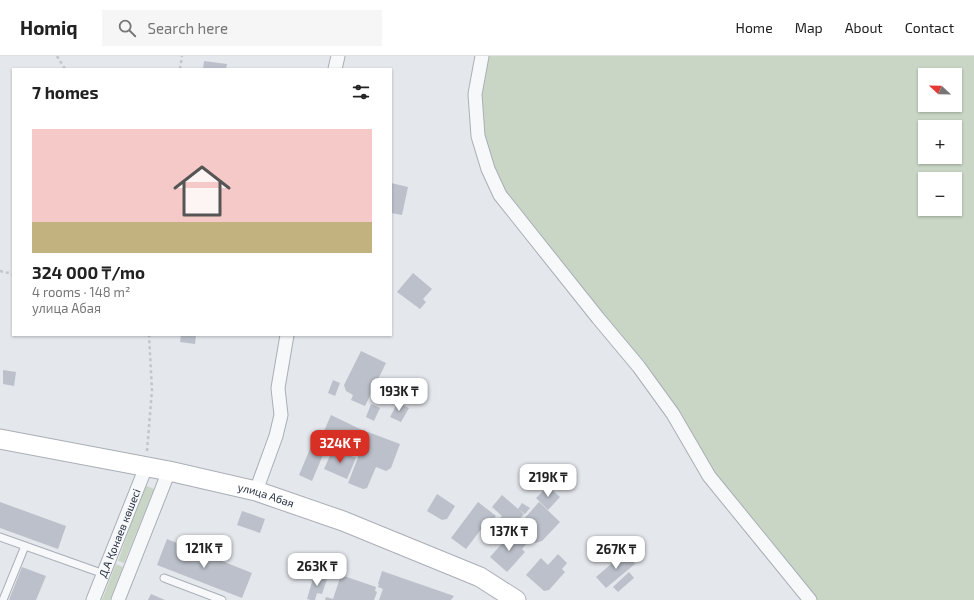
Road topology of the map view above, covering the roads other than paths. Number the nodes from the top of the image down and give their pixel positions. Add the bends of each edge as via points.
1 (338, 56) edge
2 (480, 58) edge
3 (335, 68) edge
4 (287, 336) edge
5 (0, 439) edge
6 (146, 467) junction
7 (169, 471) junction
8 (256, 491) junction
9 (0, 537) edge
10 (25, 546) junction
11 (104, 574) junction
12 (164, 578) dead end
13 (210, 598) edge
14 (3, 600) edge
15 (94, 600) edge
16 (118, 600) edge
17 (222, 600) edge
18 (516, 600) edge
19 (810, 600) edge

1 - 3 street
2 - 19 street via 475,94 478,136 488,170 500,194 639,367 710,476
4 - 8 street via 278,388 281,416
5 - 6 main road, улица Абая
6 - 7 main road, улица Абая
6 - 11 street, Д.А Қонаев көшесі
7 - 8 main road, улица Абая
7 - 16 street, Д.А Қонаев көшесі
8 - 18 main road, улица Абая via 343,521 480,577
9 - 10 lane
10 - 11 lane
10 - 14 lane
11 - 15 street, Д.А Қонаев көшесі
12 - 13 lane
13 - 17 lane

